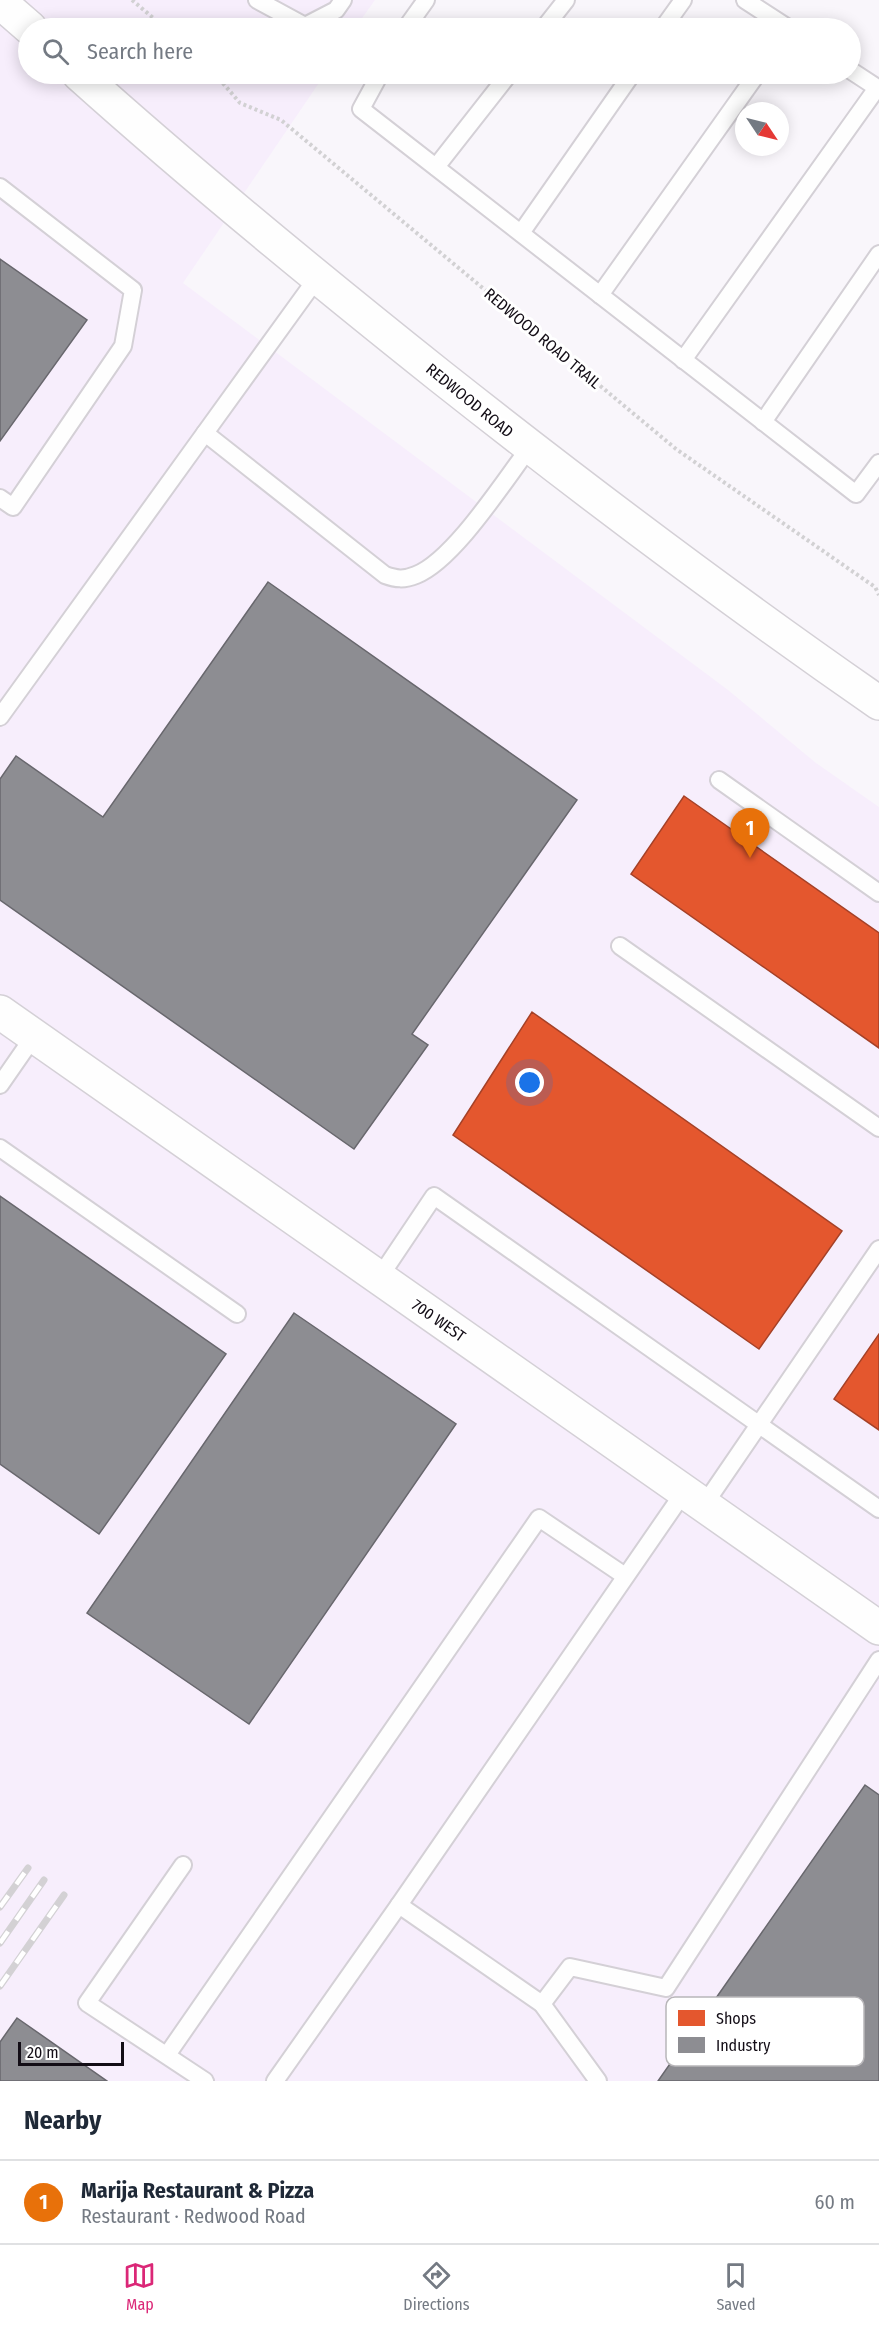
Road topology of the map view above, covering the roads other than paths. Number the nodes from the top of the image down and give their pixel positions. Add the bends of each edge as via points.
1 (257, 0) edge
2 (343, 0) edge
3 (426, 0) edge
4 (566, 0) edge
5 (683, 0) edge
6 (745, 0) edge
7 (0, 2) edge
8 (18, 18) edge
9 (290, 18) edge
10 (320, 18) edge
11 (413, 18) edge
12 (552, 18) edge
13 (670, 18) edge
14 (773, 18) edge
15 (861, 77) edge
16 (90, 84) edge
17 (375, 84) edge
18 (501, 84) edge
19 (625, 84) edge
20 (749, 84) edge
21 (878, 88) edge
22 (436, 167) junction
23 (0, 186) edge
24 (520, 232) junction
25 (879, 254) edge
26 (317, 278) junction
27 (600, 295) junction
28 (683, 360) junction
29 (763, 422) junction
30 (205, 433) junction
31 (530, 447) junction
32 (879, 463) edge
33 (0, 498) edge
34 (876, 694) edge
35 (0, 717) edge
36 (719, 780) dead end
37 (879, 893) edge
38 (620, 946) dead end
39 (0, 1012) edge
40 (34, 1036) junction
41 (0, 1085) edge
42 (879, 1128) edge
43 (0, 1148) edge
44 (879, 1249) edge
45 (379, 1278) junction
46 (237, 1314) dead end
47 (759, 1425) junction
48 (694, 1498) junction
49 (879, 1509) edge
50 (625, 1576) junction
51 (879, 1628) edge
52 (879, 1660) edge
53 (183, 1865) dead end
54 (399, 1905) junction
55 (542, 2004) junction
56 (167, 2055) junction
57 (205, 2081) edge
58 (275, 2081) edge
59 (598, 2081) edge

1 - 9 lane
2 - 10 lane via 336,10
3 - 11 lane
4 - 12 lane
5 - 13 lane
6 - 14 lane
7 - 8 street
15 - 21 lane
16 - 26 street, REDWOOD ROAD
17 - 22 lane via 361,109
18 - 22 lane
19 - 24 lane
20 - 27 lane
21 - 28 lane
22 - 24 lane
23 - 33 lane via 133,290 123,346 14,507
24 - 27 lane
25 - 29 lane
26 - 30 lane
26 - 31 street, REDWOOD ROAD
27 - 28 lane
28 - 29 lane
29 - 32 lane via 856,494
30 - 31 lane via 385,575 399,579 417,575 436,563 464,534
30 - 35 lane
31 - 34 street, REDWOOD ROAD via 748,610
36 - 37 lane
38 - 42 lane
39 - 40 street, 700 WEST
40 - 41 lane
40 - 45 street, 700 WEST
43 - 46 lane
44 - 47 lane
45 - 47 lane via 434,1196
45 - 48 street, 700 WEST
47 - 48 lane
47 - 49 lane
48 - 50 lane
48 - 51 street, 700 WEST
50 - 54 lane
50 - 56 lane via 539,1518
52 - 55 lane via 666,1988 570,1967
53 - 56 lane via 87,2003
54 - 55 lane
54 - 58 lane
55 - 59 lane
56 - 57 lane

